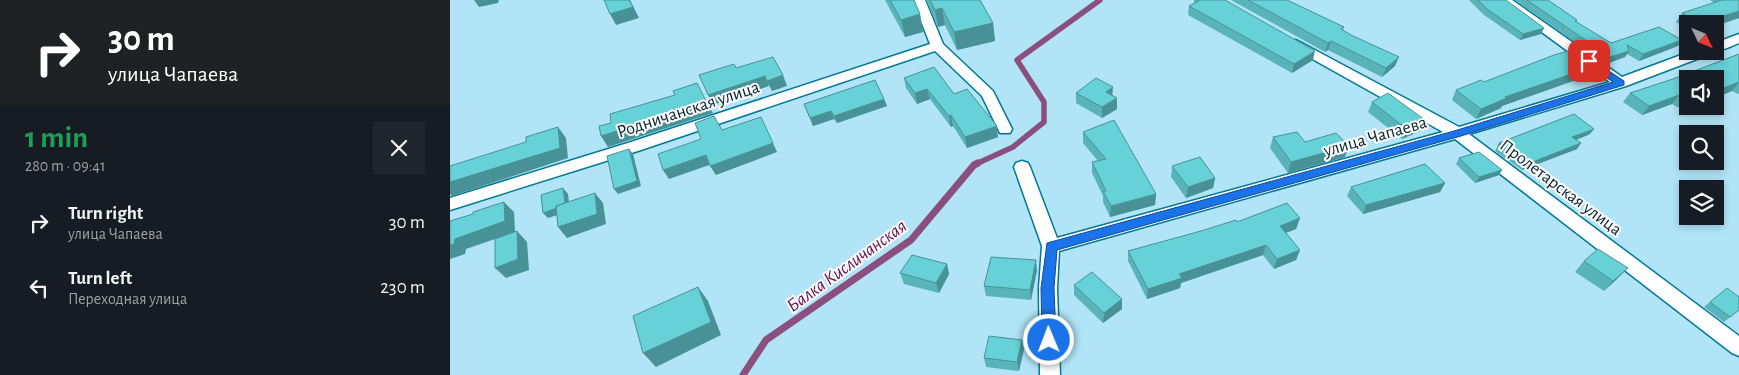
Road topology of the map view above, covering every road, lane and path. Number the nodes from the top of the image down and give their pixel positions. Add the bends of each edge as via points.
1 (919, 0) edge
2 (1504, 0) edge
3 (1286, 38) edge
4 (1739, 38) edge
5 (1724, 44) edge
6 (937, 46) junction
7 (1681, 60) edge
8 (1621, 83) junction
9 (1005, 129) dead end
10 (1457, 134) junction
11 (1022, 167) dead end
12 (450, 204) edge
13 (1051, 246) junction
14 (1739, 347) edge
15 (1050, 375) edge

1 - 6 street
2 - 8 street
3 - 10 street, Пролетарская улица
4 - 5 street
6 - 9 street via 988,94
6 - 12 street, Родничанская улица
7 - 8 street, улица Чапаева
8 - 10 street, улица Чапаева
10 - 13 street, улица Чапаева
10 - 14 street, Пролетарская улица
11 - 13 street
13 - 15 street via 1048,288

